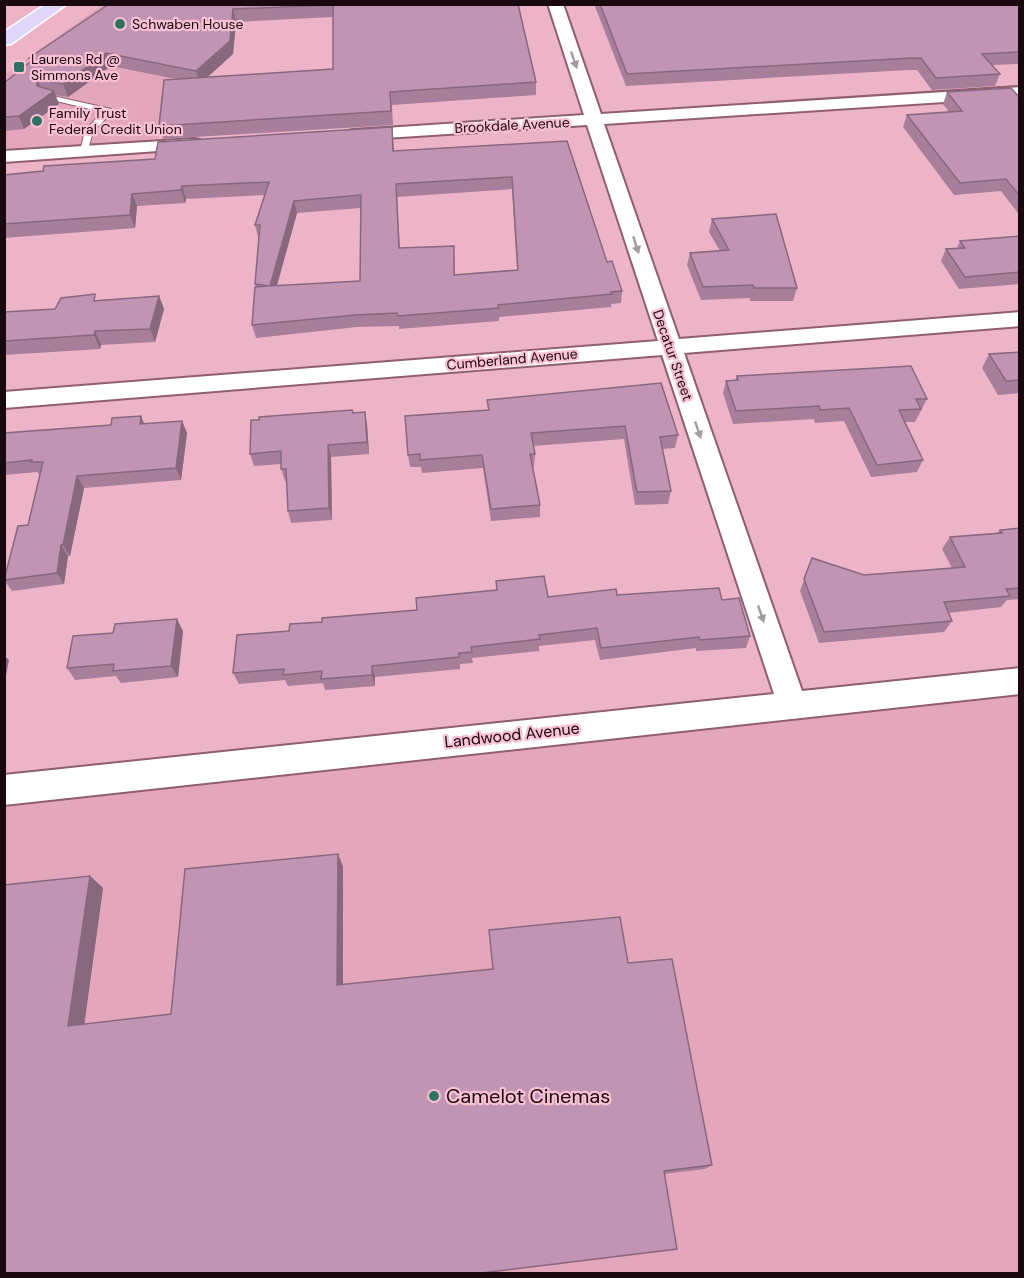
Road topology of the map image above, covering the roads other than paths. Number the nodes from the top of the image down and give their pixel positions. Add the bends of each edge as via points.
1 (59, 4) edge
2 (555, 4) edge
3 (6, 38) edge
4 (1020, 92) edge
5 (47, 96) edge
6 (595, 120) junction
7 (342, 135) edge
8 (212, 143) edge
9 (84, 151) junction
10 (4, 157) edge
11 (1020, 319) edge
12 (670, 346) junction
13 (4, 400) edge
14 (1020, 681) edge
15 (792, 705) junction
16 (4, 790) edge

1 - 3 main road
2 -> 6 street, Decatur Street
4 - 6 street, Brookdale Avenue
5 - 9 lane via 108,111 89,131
6 - 7 street, Brookdale Avenue
6 -> 12 street, Decatur Street
8 - 9 street
9 - 10 street
11 - 12 street, Cumberland Avenue
12 - 13 street, Cumberland Avenue
12 -> 15 street, Decatur Street
14 - 15 street, Landwood Avenue
15 - 16 street, Landwood Avenue

